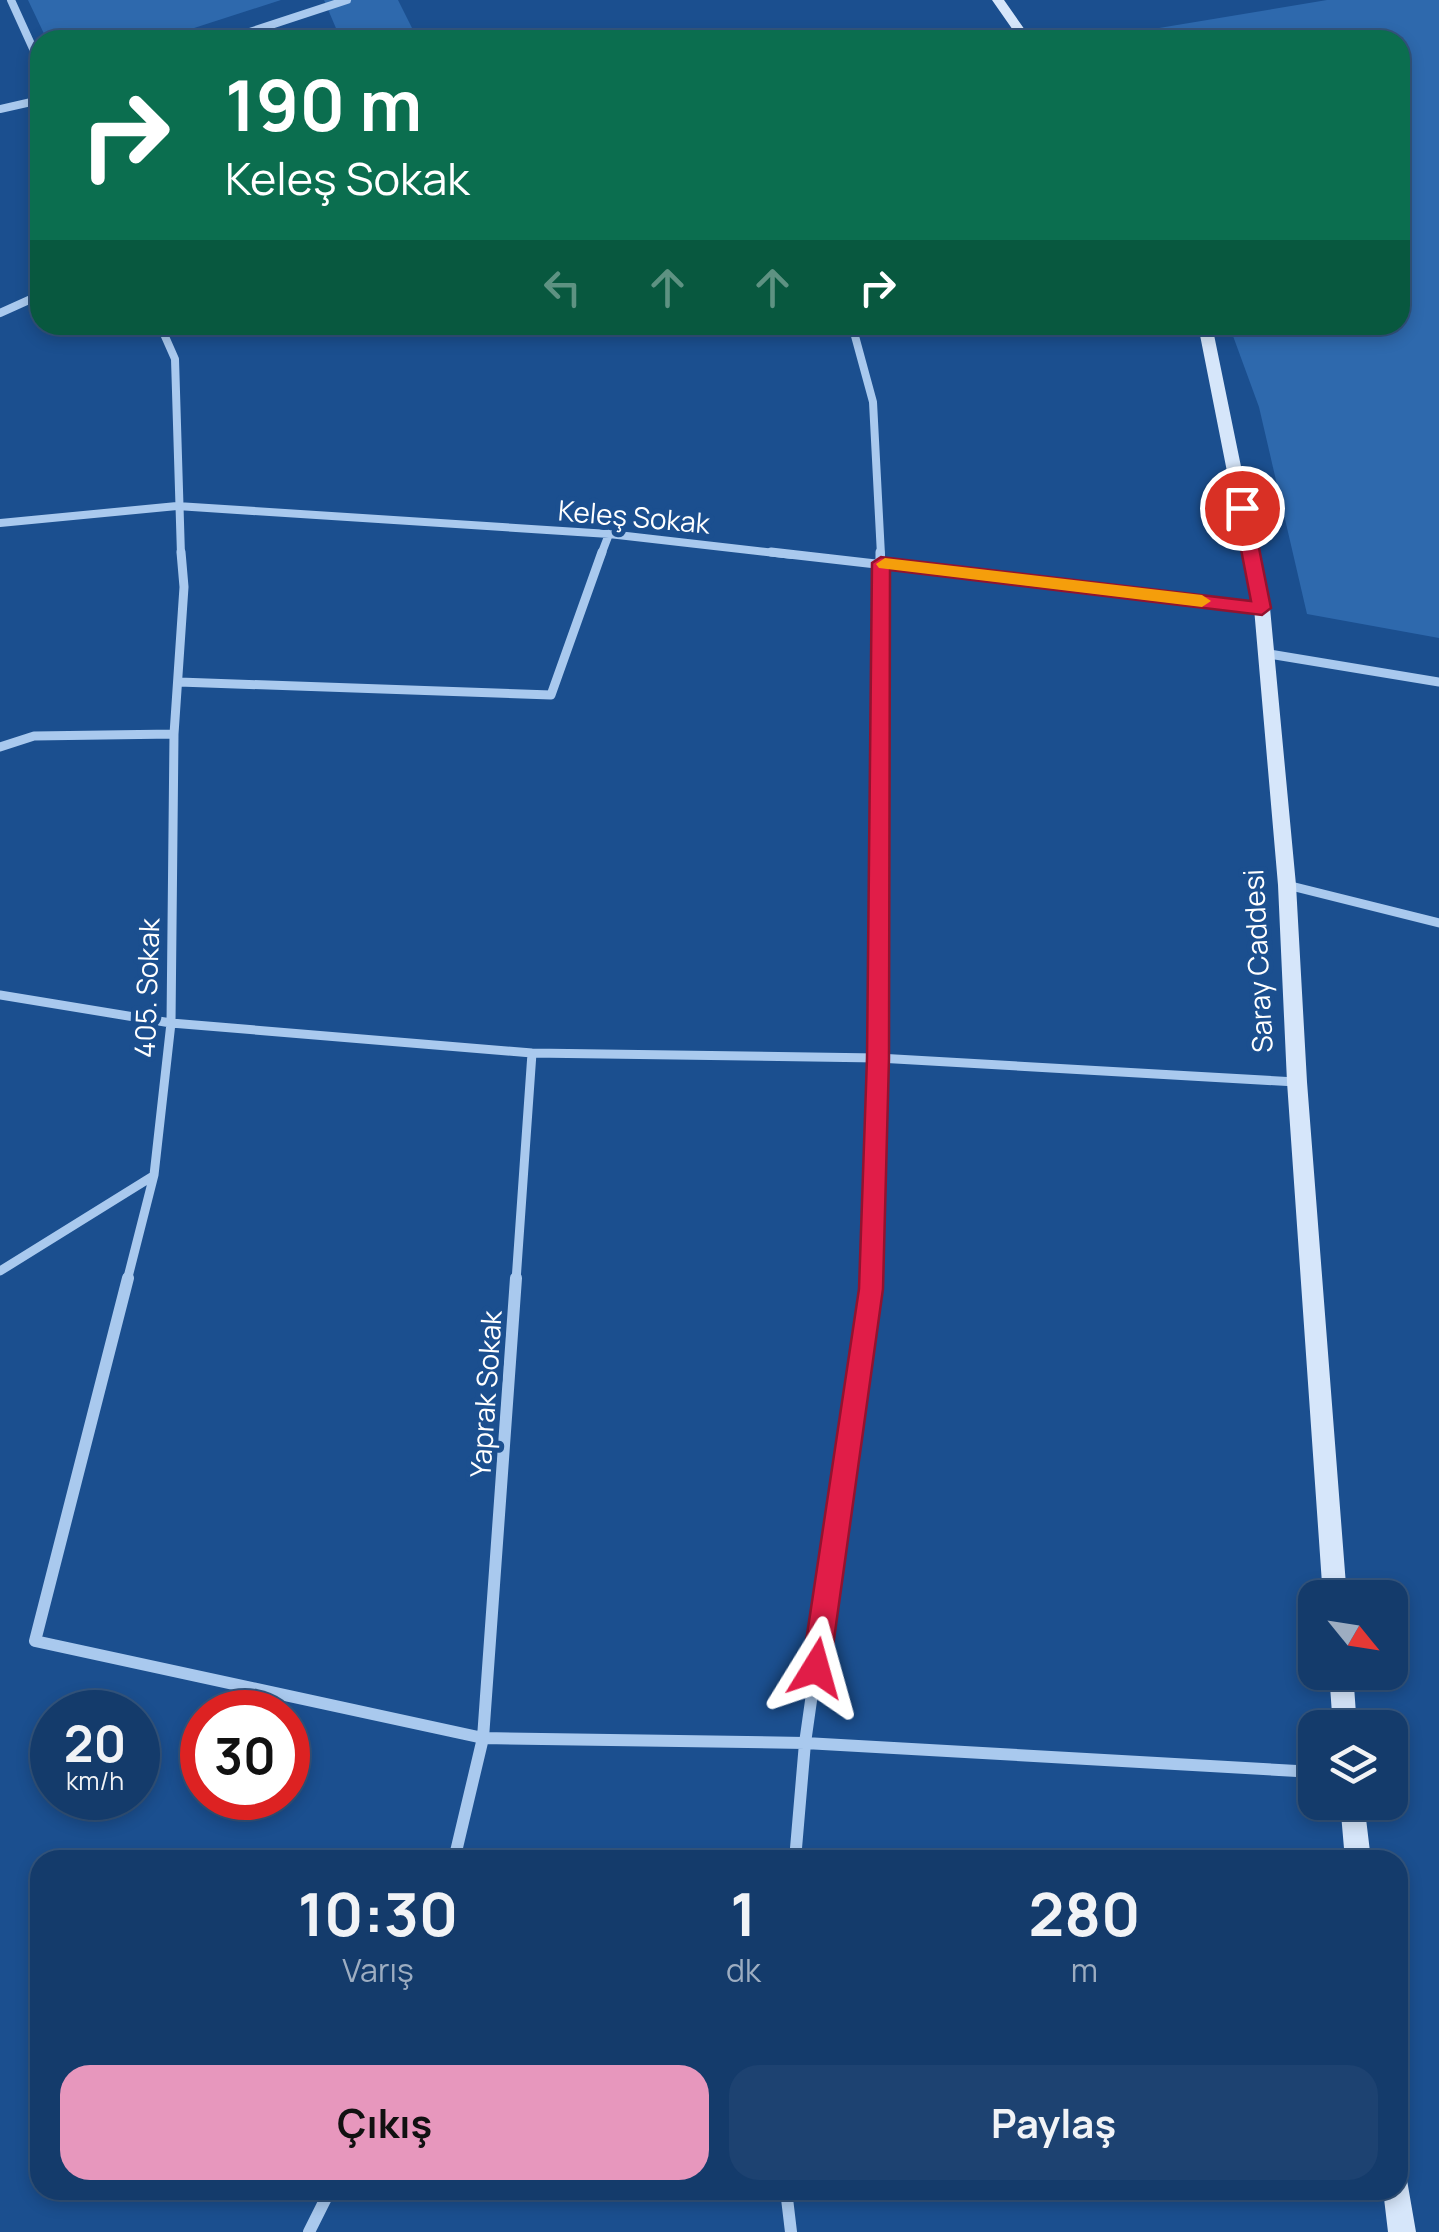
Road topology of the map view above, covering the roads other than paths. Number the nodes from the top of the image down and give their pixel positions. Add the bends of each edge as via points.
1 (11, 0) edge
2 (347, 0) edge
3 (998, 0) edge
4 (256, 30) edge
5 (1019, 30) edge
6 (30, 42) edge
7 (30, 102) edge
8 (0, 110) edge
9 (30, 300) edge
10 (0, 313) edge
11 (164, 335) edge
12 (855, 335) edge
13 (1207, 335) edge
14 (176, 506) junction
15 (0, 523) edge
16 (610, 534) junction
17 (881, 563) junction
18 (1262, 608) junction
19 (1264, 652) junction
20 (179, 682) junction
21 (1439, 682) edge
22 (174, 734) junction
23 (0, 746) edge
24 (1287, 885) junction
25 (1439, 924) edge
26 (0, 996) edge
27 (171, 1023) junction
28 (532, 1054) junction
29 (878, 1058) junction
30 (1297, 1082) junction
31 (154, 1175) junction
32 (0, 1271) edge
33 (1334, 1580) edge
34 (482, 1738) junction
35 (805, 1744) junction
36 (1298, 1771) edge
37 (1354, 1820) edge
38 (456, 1850) edge
39 (796, 1850) edge
40 (1357, 1850) edge
41 (325, 2200) edge
42 (787, 2200) edge
43 (1398, 2200) edge
44 (309, 2232) edge
45 (791, 2232) edge
46 (1402, 2232) edge

1 - 6 street
2 - 4 street
3 - 5 main road
7 - 8 street
9 - 10 street
11 - 14 street, 405. Sokak via 175,360
12 - 17 street via 873,402
13 - 18 main road, Saray Caddesi
14 - 15 street, Keleş Sokak
14 - 16 street, Keleş Sokak
14 - 20 street, 405. Sokak via 184,587
16 - 17 street, Keleş Sokak
16 - 20 street via 550,695
17 - 18 street, Keleş Sokak
17 - 29 street
18 - 19 main road, Saray Caddesi
19 - 21 street
19 - 24 main road, Saray Caddesi
20 - 22 street, 405. Sokak
22 - 23 street via 34,736
22 - 27 street, 405. Sokak
24 - 25 street
24 - 30 main road, Saray Caddesi
26 - 27 street
27 - 28 street
27 - 31 street, 405. Sokak
28 - 29 street
28 - 34 street, Yaprak Sokak
29 - 30 street
29 - 35 street via 871,1289
30 - 33 main road, Saray Caddesi
31 - 32 street
31 - 34 street, 405. Sokak via 35,1640
34 - 35 street
34 - 38 street, Yaprak Sokak
35 - 36 street
35 - 39 street
37 - 40 main road
41 - 44 street
42 - 45 street
43 - 46 main road

